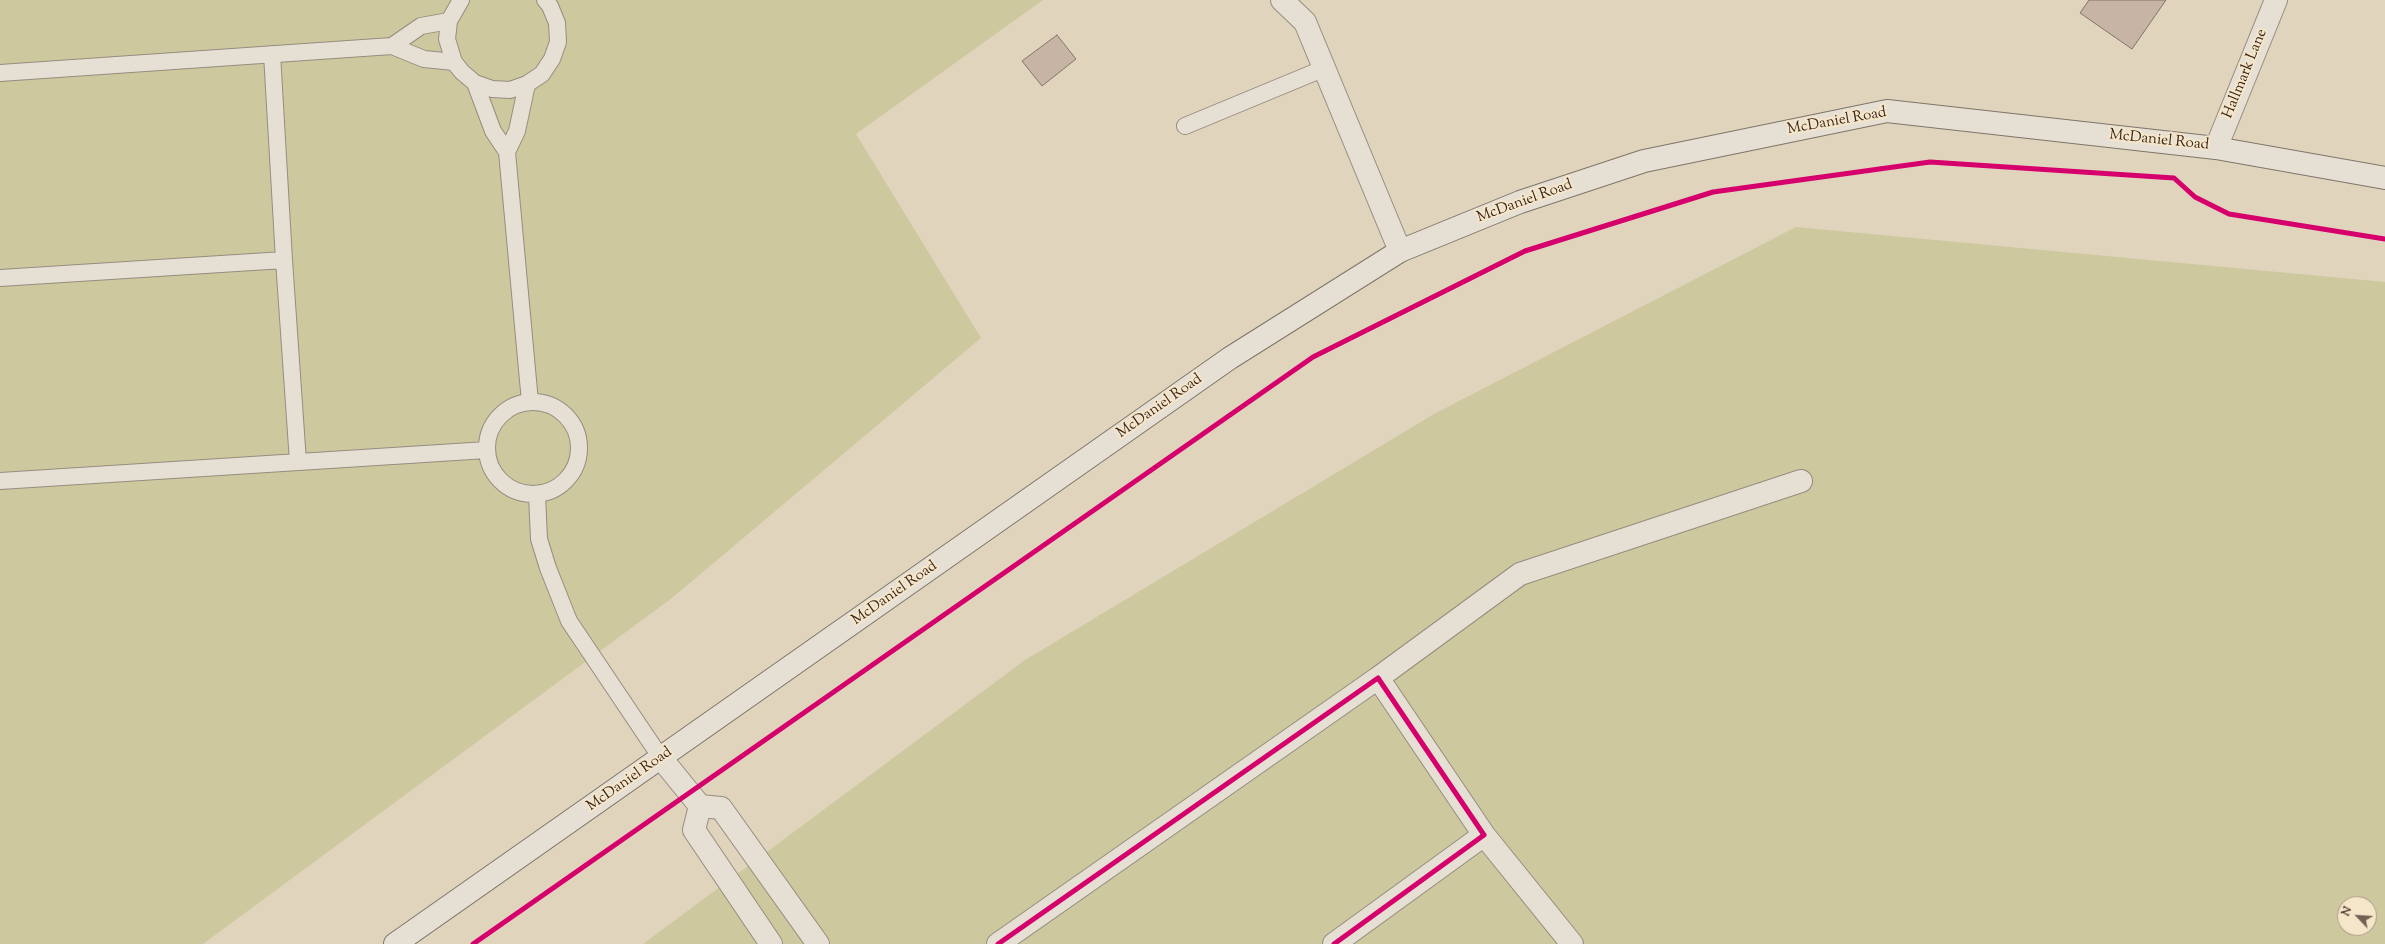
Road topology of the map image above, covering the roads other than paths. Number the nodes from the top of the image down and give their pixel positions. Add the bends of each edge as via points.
1 (461, 0) edge
2 (545, 0) edge
3 (1282, 0) edge
4 (2276, 0) edge
5 (449, 21) junction
6 (392, 46) junction
7 (272, 54) junction
8 (454, 62) junction
9 (1325, 68) junction
10 (0, 73) edge
11 (475, 83) junction
12 (528, 84) junction
13 (1185, 126) dead end
14 (2216, 148) junction
15 (507, 152) junction
16 (2385, 178) edge
17 (1400, 251) junction
18 (284, 260) junction
19 (0, 278) edge
20 (530, 402) junction
21 (486, 450) junction
22 (298, 462) junction
23 (0, 481) edge
24 (1801, 481) dead end
25 (537, 495) junction
26 (1378, 678) junction
27 (661, 758) junction
28 (700, 806) junction
29 (1484, 835) junction
30 (395, 944) edge
31 (771, 944) edge
32 (818, 944) edge
33 (998, 944) edge
34 (1334, 944) edge
35 (1572, 944) edge

1 - 5 lane
2 - 12 lane via 557,23 558,42 552,59 542,74
3 - 9 street via 1305,22
4 - 14 street, Hallmark Lane
5 - 6 lane via 421,26
5 - 8 lane via 447,39
6 - 7 lane
6 - 8 lane via 424,59
7 - 10 lane
7 - 18 lane
8 - 11 lane
9 - 13 lane
9 - 17 street
11 - 12 lane via 492,89 510,90
11 - 15 lane via 492,131
12 - 15 lane via 517,131
14 - 16 street, McDaniel Road
14 - 17 street, McDaniel Road via 1887,111 1644,161 1520,202
15 - 20 lane
17 - 27 street, McDaniel Road via 1230,358
18 - 19 lane
18 - 22 lane
20 - 21 lane via 507,409 496,420 489,434
20 - 25 lane via 549,404 562,411 572,422 578,435 580,450 577,464 568,478 556,488
21 - 22 lane
21 - 25 lane via 490,465 499,479 511,489
22 - 23 lane
24 - 26 street via 1520,574
25 - 27 lane via 539,539 569,621
26 - 29 street
26 - 33 street
27 - 28 street
27 - 30 street, McDaniel Road
28 - 31 street via 694,830
28 - 32 street via 721,808
29 - 34 street
29 - 35 street

